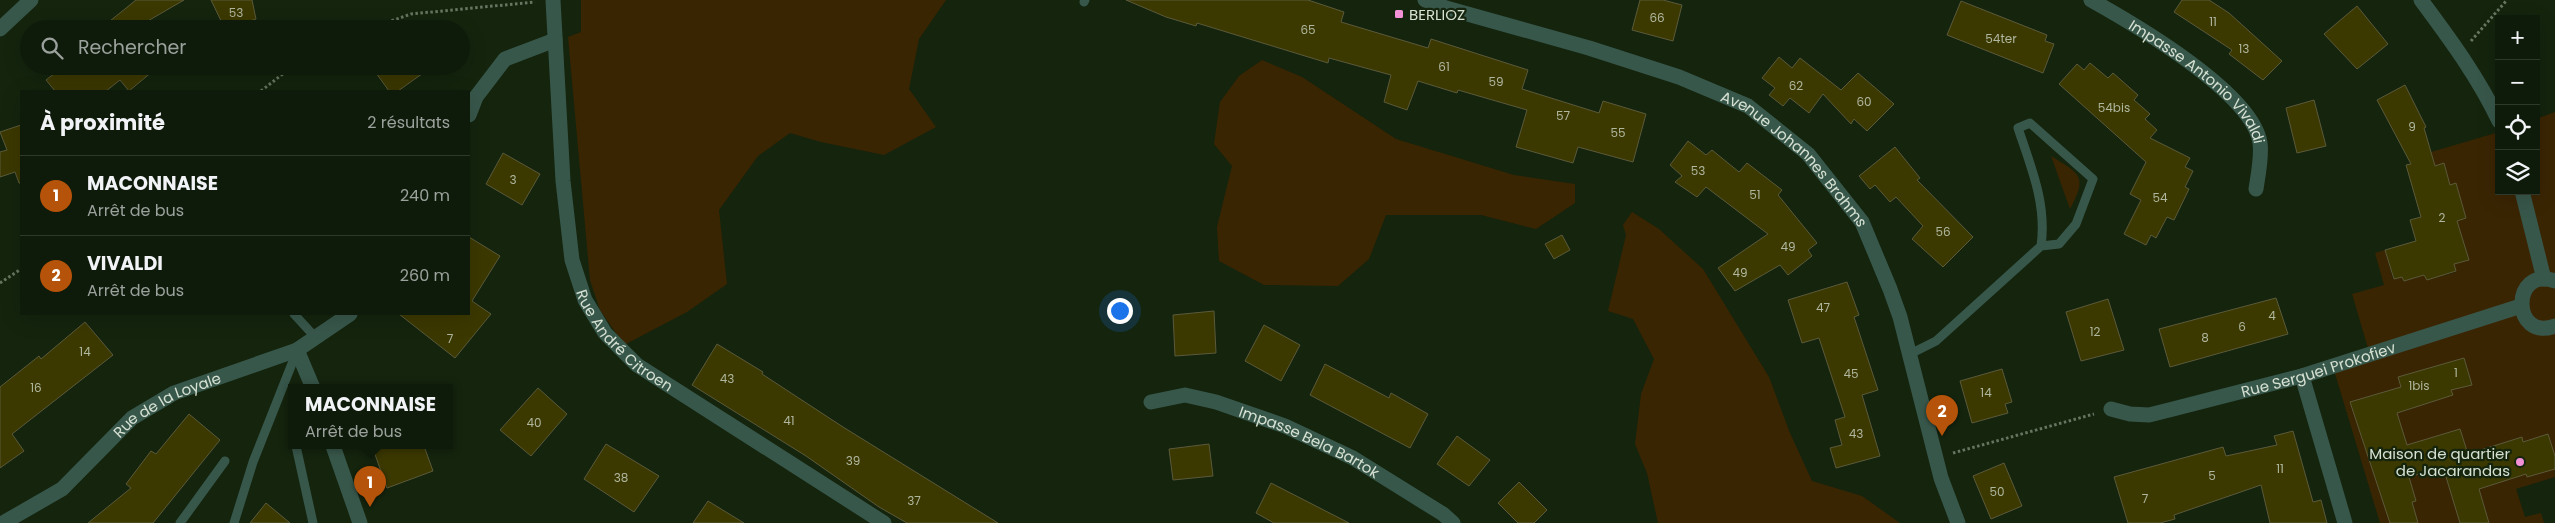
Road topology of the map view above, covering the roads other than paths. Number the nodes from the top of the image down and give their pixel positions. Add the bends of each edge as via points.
1 (31, 0) edge
2 (553, 0) edge
3 (1425, 0) edge
4 (2091, 0) edge
5 (2421, 0) edge
6 (0, 28) edge
7 (555, 40) junction
8 (470, 113) edge
9 (2495, 113) edge
10 (2256, 189) dead end
11 (2523, 195) edge
12 (2041, 246) junction
13 (2550, 280) edge
14 (2521, 306) junction
15 (295, 315) edge
16 (349, 315) edge
17 (2554, 331) edge
18 (316, 338) junction
19 (297, 350) junction
20 (1910, 354) junction
21 (2302, 376) junction
22 (311, 384) edge
23 (1151, 402) dead end
24 (2112, 409) road end
25 (297, 449) edge
26 (334, 449) edge
27 (225, 461) dead end
28 (3, 523) edge
29 (180, 523) edge
30 (234, 523) edge
31 (313, 523) edge
32 (360, 523) edge
33 (884, 523) edge
34 (1454, 523) edge
35 (1958, 523) edge
36 (2345, 523) edge

1 - 6 street
2 - 7 street, Rue André Citroen
3 - 20 street, Avenue Johannes Brahms via 1679,76 1748,106 1808,154 1862,222 1900,317
4 - 10 street, Impasse Antonio Vivaldi via 2149,33 2228,94 2251,119 2260,143
5 - 9 street via 2484,90
7 - 8 street via 505,59 476,98
7 - 33 street, Rue André Citroen via 563,181 572,260 584,300 605,333 637,365
11 - 13 street
12 - 12 lane via 2060,244 2076,224 2093,179 2030,123 2018,128 2038,190 2044,224
12 - 20 lane via 1936,341
13 - 14 street via 2529,286
14 - 17 street via 2523,315 2535,326
14 - 21 street, Rue Serguei Prokofiev
15 - 18 lane
16 - 18 street, Rue de la Loyale
18 - 19 street, Rue de la Loyale
19 - 22 street
19 - 28 street, Rue de la Loyale via 174,393 140,413 62,489
19 - 30 lane via 253,462
20 - 35 street, Avenue Johannes Brahms via 1941,478
21 - 24 street, Rue Serguei Prokofiev via 2149,415
21 - 36 street
23 - 34 street, Impasse Bela Bartok via 1185,395 1285,426 1353,458
25 - 31 lane
26 - 32 street
27 - 29 lane

